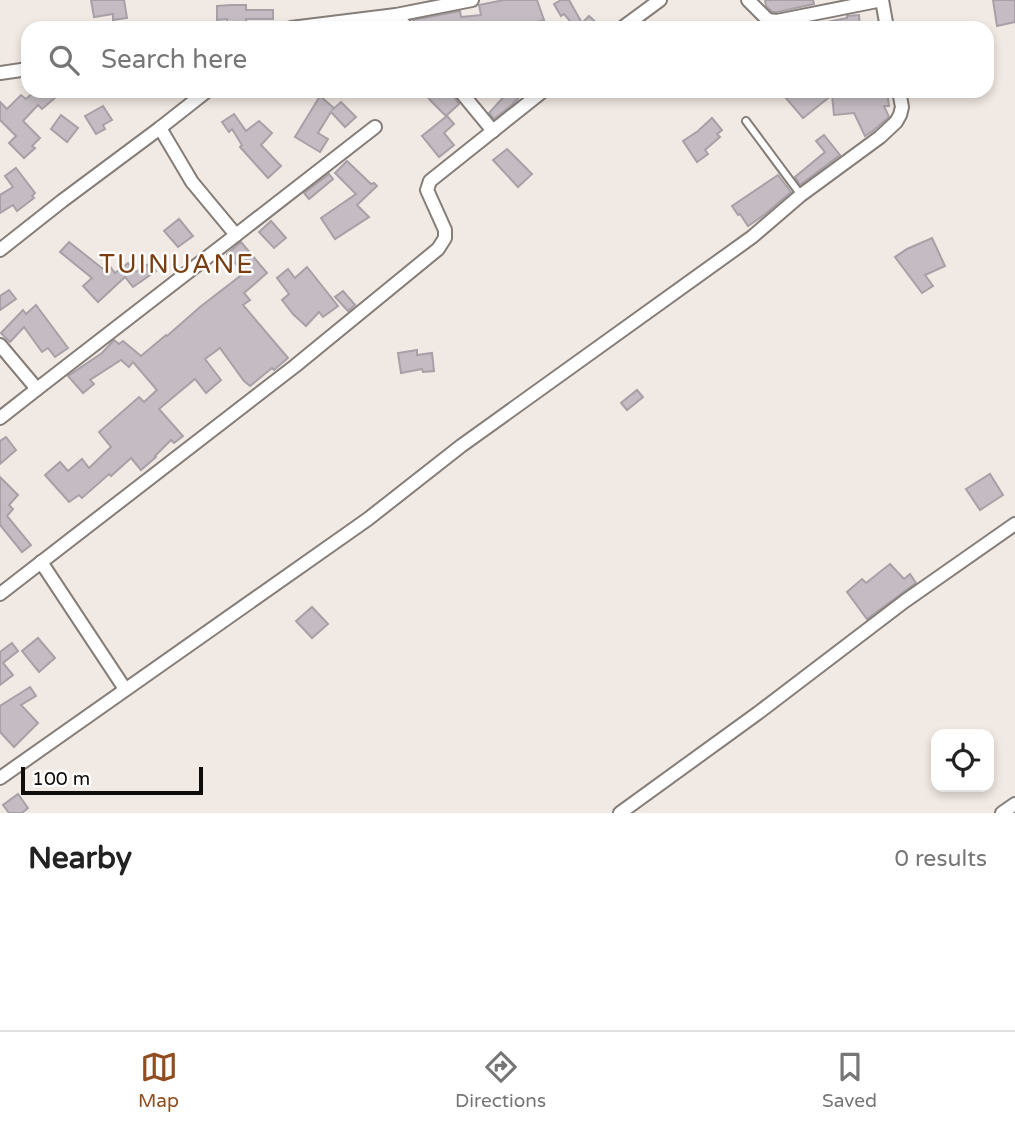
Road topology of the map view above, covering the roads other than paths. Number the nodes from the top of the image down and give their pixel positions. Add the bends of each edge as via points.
1 (472, 0) edge
2 (660, 0) edge
3 (748, 0) edge
4 (396, 15) junction
5 (348, 21) edge
6 (401, 21) edge
7 (632, 21) edge
8 (777, 21) edge
9 (777, 21) edge
10 (886, 21) edge
11 (21, 70) edge
12 (0, 73) edge
13 (198, 98) edge
14 (466, 98) edge
15 (534, 98) edge
16 (900, 98) edge
17 (746, 121) dead end
18 (375, 127) dead end
19 (160, 128) junction
20 (493, 131) junction
21 (801, 195) junction
22 (236, 235) junction
23 (0, 250) edge
24 (0, 345) edge
25 (37, 389) junction
26 (0, 418) edge
27 (1015, 524) edge
28 (41, 562) junction
29 (0, 594) edge
30 (125, 689) junction
31 (0, 778) edge
32 (1015, 804) edge
33 (620, 813) edge
34 (1002, 813) edge

1 - 4 street
2 - 7 street
3 - 9 street via 768,20
4 - 5 street
4 - 6 street
8 - 10 street via 882,0
11 - 12 street
13 - 19 street
14 - 20 street
15 - 20 street
16 - 21 street via 896,122
17 - 21 lane
18 - 22 street
19 - 22 street via 192,182
19 - 23 street
20 - 28 street via 430,181 427,190 445,230 438,249
21 - 30 street via 752,237 461,446 368,519
22 - 25 street
24 - 25 street
25 - 26 street
27 - 33 street
28 - 29 street
28 - 30 street
30 - 31 street
32 - 34 street

